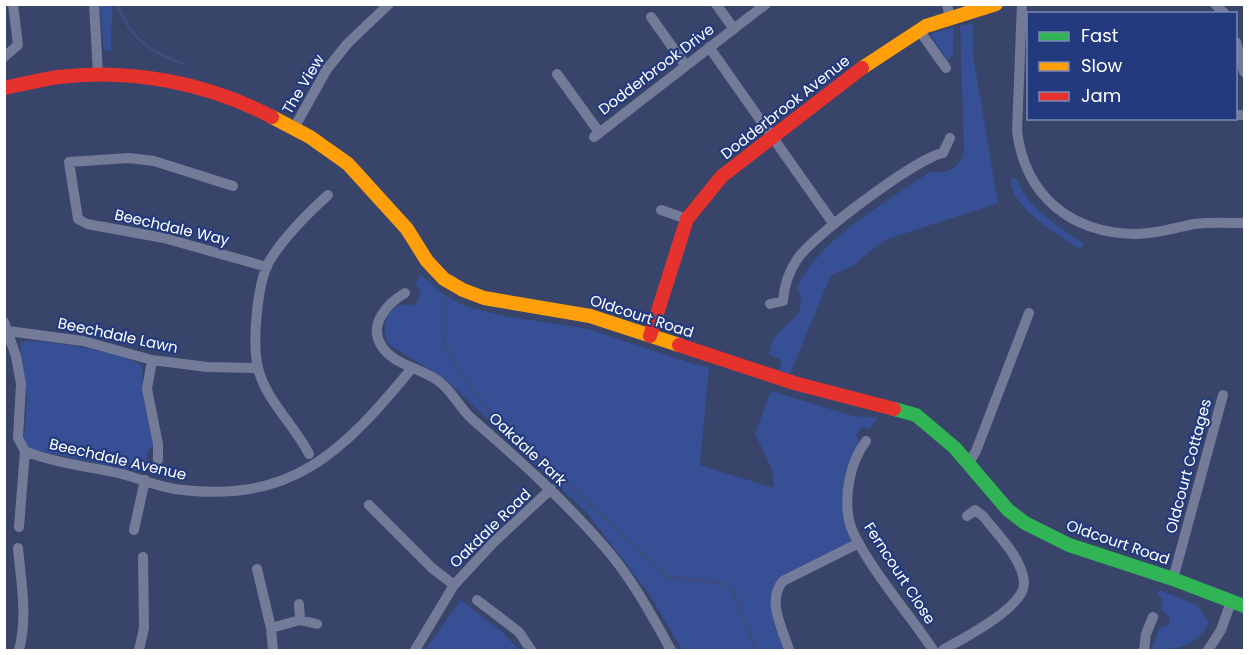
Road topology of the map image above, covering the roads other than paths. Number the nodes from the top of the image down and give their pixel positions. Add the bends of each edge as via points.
1 (13, 4) edge
2 (94, 4) edge
3 (389, 4) edge
4 (716, 4) edge
5 (766, 4) edge
6 (996, 4) edge
7 (1022, 4) edge
8 (948, 11) edge
9 (651, 17) dead end
10 (734, 29) junction
11 (919, 30) junction
12 (1237, 46) edge
13 (709, 47) junction
14 (4, 57) edge
15 (686, 66) junction
16 (946, 68) dead end
17 (1244, 70) edge
18 (98, 74) junction
19 (557, 74) dead end
20 (4, 88) edge
21 (1023, 108) edge
22 (294, 128) junction
23 (772, 135) junction
24 (950, 138) dead end
25 (233, 186) dead end
26 (328, 195) dead end
27 (661, 210) dead end
28 (687, 219) junction
29 (833, 223) junction
30 (1245, 223) edge
31 (267, 267) junction
32 (405, 293) dead end
33 (770, 304) dead end
34 (1029, 313) dead end
35 (6, 327) edge
36 (650, 336) junction
37 (152, 360) junction
38 (258, 368) junction
39 (412, 368) junction
40 (1222, 395) dead end
41 (866, 441) dead end
42 (25, 451) junction
43 (309, 454) dead end
44 (158, 460) dead end
45 (968, 464) junction
46 (145, 480) junction
47 (551, 489) junction
48 (369, 505) dead end
49 (967, 516) dead end
50 (19, 527) dead end
51 (134, 530) dead end
52 (859, 543) junction
53 (18, 548) dead end
54 (143, 557) dead end
55 (257, 569) dead end
56 (1173, 579) junction
57 (454, 585) junction
58 (477, 600) dead end
59 (299, 603) dead end
60 (1238, 604) edge
61 (1153, 617) dead end
62 (300, 620) junction
63 (317, 624) dead end
64 (271, 628) junction
65 (19, 651) edge
66 (139, 651) edge
67 (273, 651) edge
68 (415, 651) edge
69 (531, 651) edge
70 (671, 651) edge
71 (789, 651) edge
72 (933, 651) edge
73 (943, 651) edge
74 (1144, 651) edge
75 (1208, 651) edge

1 - 14 street via 18,45
2 - 18 street
3 - 22 street, The View via 327,69
4 - 10 street
5 - 10 street, Dodderbrook Drive
6 - 8 street, Dodderbrook Avenue
7 - 21 street
8 - 11 street, Dodderbrook Avenue
9 - 15 street
10 - 13 street, Dodderbrook Drive
11 - 16 street
11 - 23 street, Dodderbrook Avenue
12 - 17 street
13 - 15 street, Dodderbrook Drive
13 - 23 street
15 - 19 street, Dodderbrook Drive via 596,134
18 - 20 street, Oldcourt Road
18 - 22 street, Oldcourt Road via 158,79 205,89 250,105
21 - 30 street via 1019,146 1026,169 1051,203 1079,223 1104,231 1137,234 1196,224
22 - 36 street, Oldcourt Road via 366,181 444,279 484,298 590,316
23 - 28 street, Dodderbrook Avenue via 722,176
23 - 29 street
24 - 29 street via 943,153 935,154
25 - 31 street, Beechdale Way via 154,161 129,158 69,162 78,219 87,224 164,238
26 - 31 street via 305,215
27 - 28 street
28 - 36 street, Dodderbrook Avenue
29 - 33 street via 799,256 785,282 783,301
31 - 38 street via 257,311
32 - 39 street, Oakdale Park via 384,312 378,322 377,338 389,353
34 - 45 street
35 - 37 street, Beechdale Lawn via 83,341
35 - 42 street via 21,384 18,438
36 - 45 street, Oldcourt Road via 794,383 916,415
37 - 38 street, Beechdale Lawn
37 - 44 street via 147,389
38 - 43 street via 278,409
39 - 46 street, Beechdale Avenue via 371,418 325,459 297,475 242,491 210,493
39 - 47 street, Oakdale Park via 442,384 469,416
40 - 56 street, Oldcourt Cottages
41 - 52 street, Ferncourt Close via 853,468 847,496 849,522
42 - 46 street, Beechdale Avenue
42 - 50 street
45 - 56 street, Oldcourt Road via 1024,523 1069,545
46 - 51 street
47 - 57 street, Oakdale Road
47 - 70 street, Oakdale Park via 604,545 651,613
48 - 57 street
49 - 73 street via 975,510 983,516 1021,570 1024,583 1016,603
52 - 71 street via 783,581 775,590 774,602
52 - 72 street, Ferncourt Close
53 - 65 street via 25,602
54 - 66 street via 144,628
55 - 64 street
56 - 60 street, Oldcourt Road
57 - 68 street, Oakdale Road
58 - 69 street via 519,632
59 - 62 street
60 - 75 street
61 - 74 street
62 - 63 street
62 - 64 street
64 - 67 street

